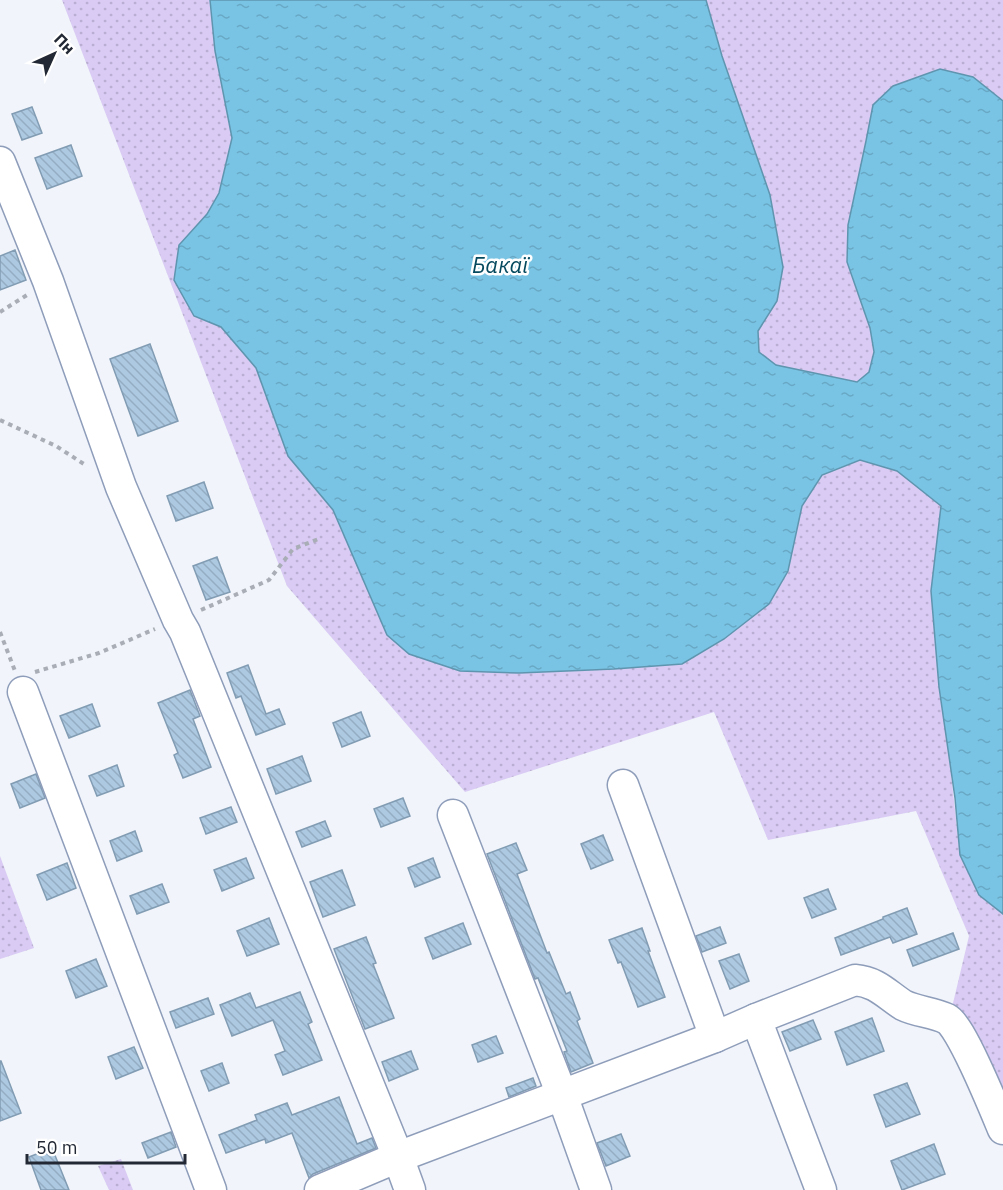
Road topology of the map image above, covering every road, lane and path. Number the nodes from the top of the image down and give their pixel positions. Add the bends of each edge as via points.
1 (0, 162) edge
2 (48, 281) junction
3 (0, 312) edge
4 (0, 420) edge
5 (121, 488) junction
6 (321, 538) dead end
7 (178, 620) junction
8 (0, 632) edge
9 (23, 681) junction
10 (623, 785) dead end
11 (453, 815) dead end
12 (756, 1019) junction
13 (715, 1037) junction
14 (562, 1095) junction
15 (1003, 1129) edge
16 (398, 1157) junction
17 (211, 1190) edge
18 (320, 1190) edge
19 (410, 1190) edge
20 (596, 1190) edge
21 (821, 1190) edge

1 - 2 lane
2 - 3 path
2 - 5 lane
4 - 5 path via 56,446
5 - 7 lane
6 - 7 path via 293,549 269,580
7 - 9 path
7 - 16 lane
8 - 9 path
9 - 17 lane
10 - 13 lane
11 - 14 lane
12 - 13 lane
12 - 15 lane via 855,980 867,981 905,1005 949,1020 963,1039
12 - 21 lane
13 - 14 lane
14 - 16 lane
14 - 20 lane
16 - 18 lane
16 - 19 lane

